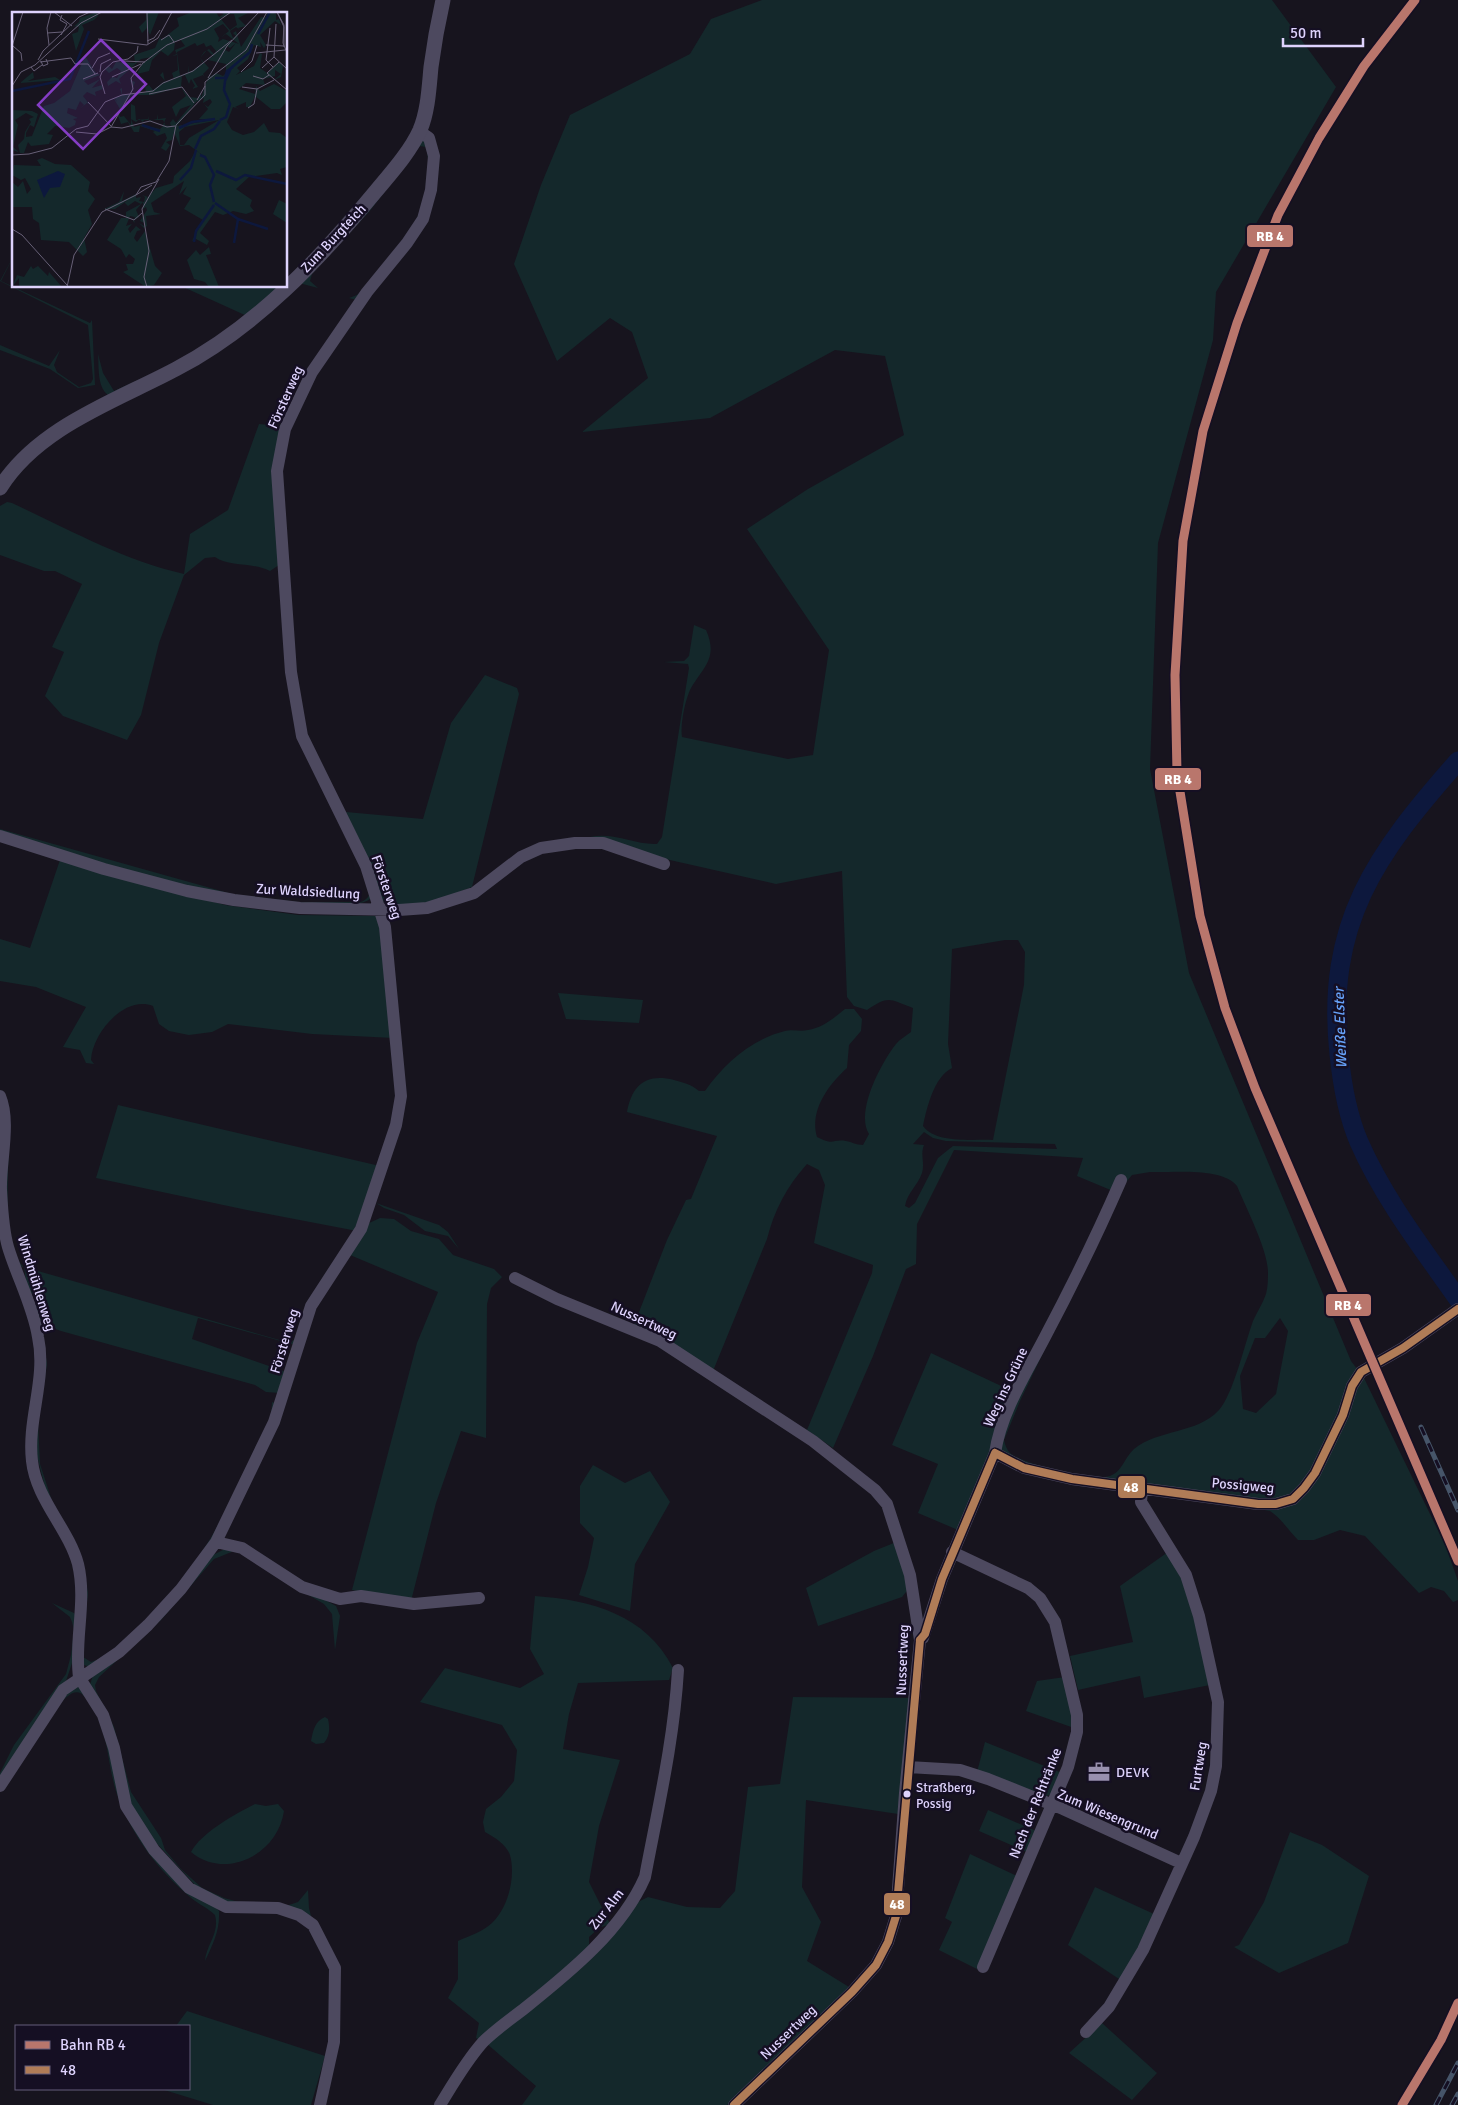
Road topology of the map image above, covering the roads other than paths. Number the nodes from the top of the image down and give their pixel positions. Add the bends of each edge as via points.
1 (443, 0) edge
2 (419, 131) junction
3 (288, 285) edge
4 (285, 288) edge
5 (0, 488) edge
6 (0, 836) edge
7 (664, 864) dead end
8 (381, 909) junction
9 (0, 1096) edge
10 (1121, 1180) dead end
11 (515, 1278) dead end
12 (1458, 1309) edge
13 (995, 1453) junction
14 (1142, 1489) junction
15 (216, 1542) junction
16 (952, 1552) junction
17 (479, 1598) dead end
18 (920, 1640) junction
19 (678, 1670) dead end
20 (79, 1678) junction
21 (908, 1767) junction
22 (0, 1786) edge
23 (1052, 1806) junction
24 (1181, 1862) junction
25 (982, 1967) dead end
26 (1086, 2032) dead end
27 (320, 2105) edge
28 (440, 2105) edge
29 (734, 2105) edge

1 - 2 street, Zum Burgteich via 425,116
2 - 3 street, Zum Burgteich via 393,171 364,206
2 - 8 street, Försterweg via 429,138 434,156 431,190 423,219 312,372 285,429 277,471 292,672 302,736 358,850
4 - 5 street, Zum Burgteich via 247,325 177,369 104,403 67,426 24,458
6 - 8 street, Zur Waldsiedlung via 104,869 234,900 300,908
7 - 8 street, Zur Waldsiedlung via 603,843 541,848 521,857 474,893 427,908
8 - 15 street, Försterweg via 386,927 399,1063 401,1096 396,1125 361,1229 311,1306 274,1422
9 - 20 street, Windmühlenweg via 4,1130 1,1190 7,1244 38,1336 41,1372 31,1434 32,1462 43,1495 78,1567 82,1594 76,1659
10 - 13 street, Weg ins Grüne via 1022,1383 998,1437
11 - 18 street, Nussertweg via 557,1300 660,1341 813,1442 875,1490 887,1504 899,1537 916,1605
12 - 14 street, Possigweg via 1361,1372 1315,1473 1293,1499 1276,1504 1258,1504
13 - 14 street, Possigweg via 1034,1470 1072,1480
13 - 16 street, Weg ins Grüne
14 - 24 street, Furtweg via 1141,1502 1186,1575 1199,1616 1218,1702 1216,1766 1211,1791
15 - 17 street via 242,1548 302,1587 340,1599 361,1596 414,1604
15 - 20 street, Försterweg via 181,1589 148,1625 119,1652
16 - 18 street, Weg ins Grüne via 925,1634
16 - 23 street, Nach der Rehtränke via 1028,1588 1040,1598 1055,1622 1077,1715 1077,1732 1068,1767
18 - 21 street, Nussertweg
19 - 28 street, Zur Alm via 668,1753 640,1890 594,1948 562,1979 484,2042
20 - 22 street, Försterweg via 63,1690
20 - 27 street via 103,1716 114,1748 126,1806 154,1850 189,1888 226,1907 278,1908 299,1914 312,1925 335,1968 334,2042
21 - 23 street, Zum Wiesengrund via 960,1770 988,1778
21 - 29 street, Nussertweg via 896,1916 884,1949 876,1964 852,1992
23 - 24 street, Zum Wiesengrund
23 - 25 street, Nach der Rehtränke
24 - 26 street, Furtweg via 1126,1982

